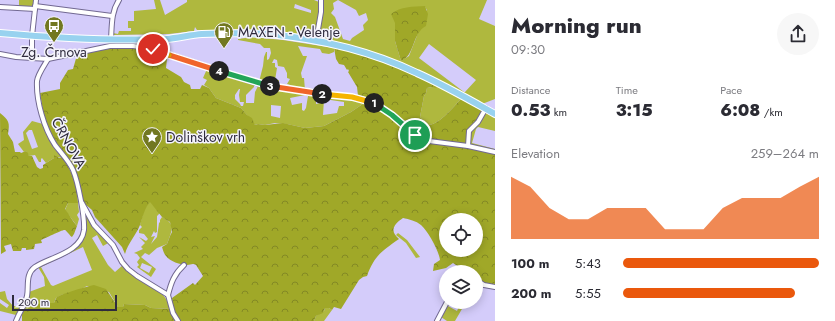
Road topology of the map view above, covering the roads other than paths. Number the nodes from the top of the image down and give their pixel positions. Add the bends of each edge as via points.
1 (36, 0) edge
2 (119, 0) edge
3 (321, 0) edge
4 (0, 8) edge
5 (35, 8) junction
6 (112, 16) junction
7 (0, 33) edge
8 (32, 36) junction
9 (111, 39) junction
10 (316, 41) junction
11 (0, 54) edge
12 (32, 58) junction
13 (48, 59) junction
14 (486, 108) junction
15 (495, 114) edge
16 (468, 146) junction
17 (495, 152) edge
18 (80, 202) junction
19 (184, 265) dead end
20 (483, 284) edge
21 (495, 287) edge
22 (168, 295) junction
23 (443, 309) edge
24 (17, 320) edge
25 (178, 321) edge
26 (437, 321) edge

1 - 5 street
2 - 6 street
3 - 10 street
4 - 5 street
5 - 6 street
5 - 8 street
6 - 9 street
7 - 8 main road
8 - 9 main road
8 - 12 street
9 - 10 main road via 167,39 203,34 267,34
10 - 14 main road via 353,49 388,61 418,73
11 - 12 street
12 - 13 street
13 - 16 street via 110,46 153,49 262,85 352,97 371,102 422,139
13 - 18 street, ČRNOVA via 37,80 44,122 55,145 72,168
14 - 15 main road
14 - 16 street via 469,131
16 - 17 street
18 - 22 street via 94,225 114,245 128,269
18 - 24 street, ČRNOVA via 84,221 82,236 73,247 34,268 28,279 27,296
19 - 22 street via 172,280
20 - 21 street
22 - 25 street
23 - 26 street

